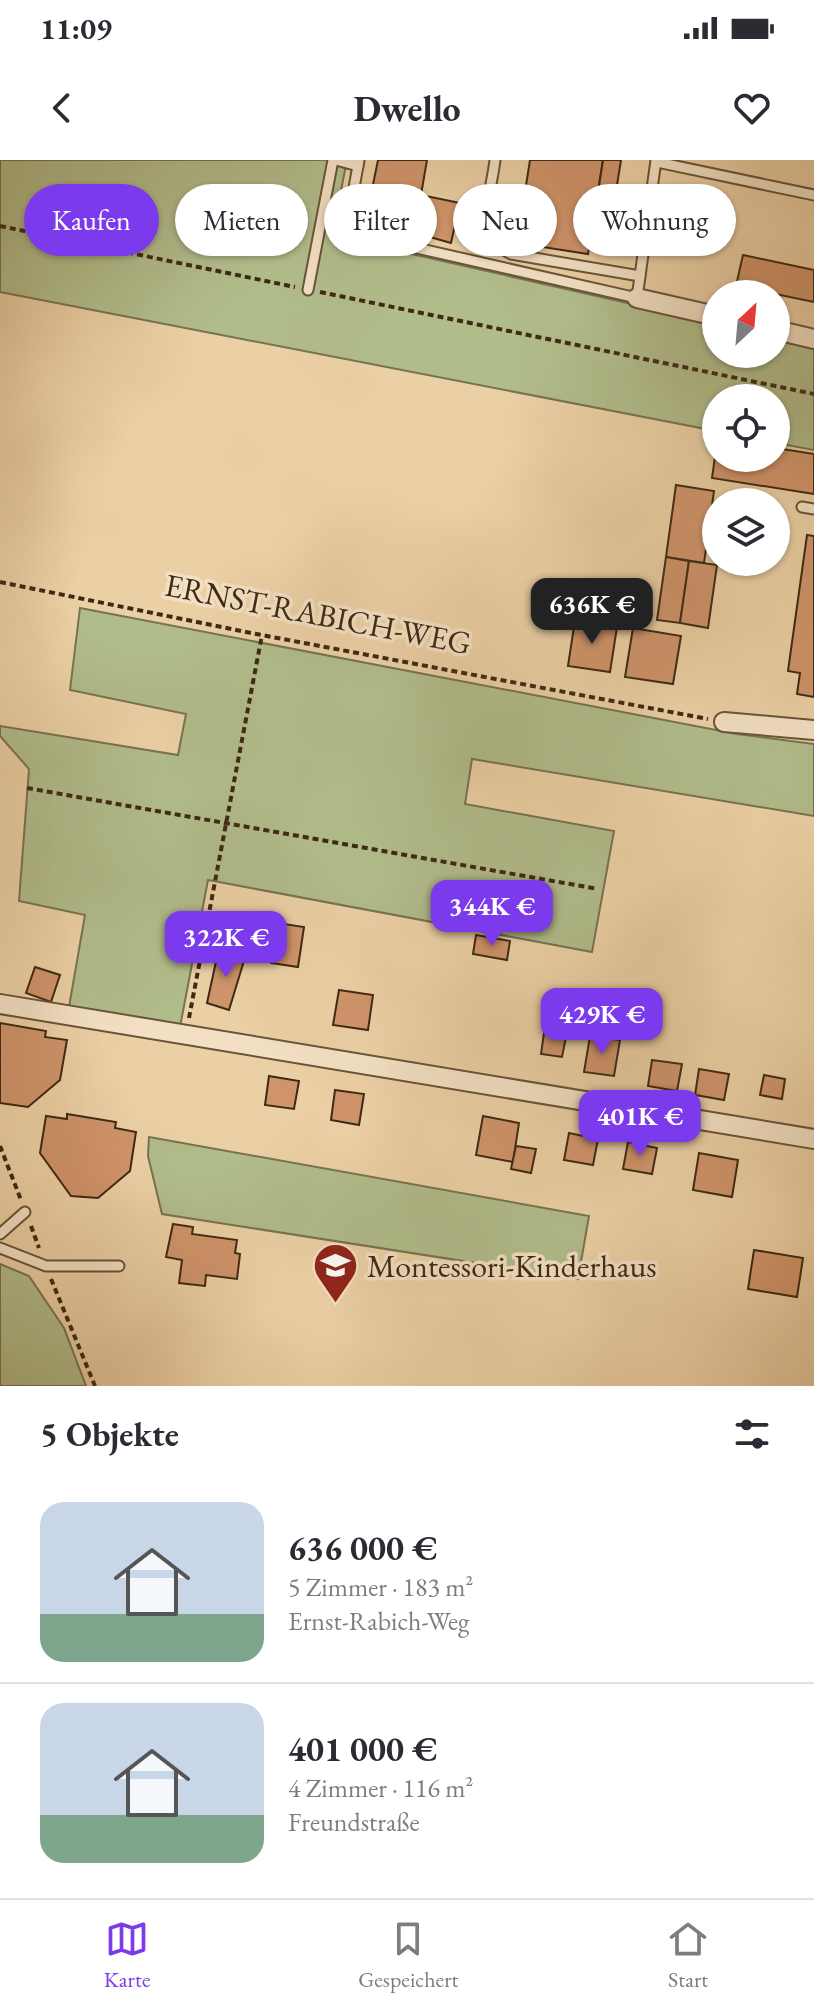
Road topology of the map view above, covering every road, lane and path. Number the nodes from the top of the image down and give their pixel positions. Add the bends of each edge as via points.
1 (335, 160) edge
2 (495, 160) edge
3 (657, 161) edge
4 (358, 163) edge
5 (814, 195) edge
6 (0, 226) edge
7 (640, 276) junction
8 (308, 290) junction
9 (637, 298) junction
10 (702, 313) edge
11 (790, 333) edge
12 (814, 339) edge
13 (814, 394) edge
14 (802, 507) dead end
15 (814, 509) edge
16 (0, 582) edge
17 (262, 635) junction
18 (724, 722) joint
19 (814, 730) edge
20 (27, 788) dead end
21 (226, 821) junction
22 (598, 889) dead end
23 (0, 1004) edge
24 (186, 1035) junction
25 (814, 1139) edge
26 (25, 1212) dead end
27 (0, 1234) edge
28 (0, 1248) edge
29 (46, 1266) junction
30 (119, 1266) dead end
31 (95, 1386) edge

1 - 4 lane
1 - 8 lane
2 - 7 lane via 486,230 496,246 511,254
3 - 5 lane
3 - 7 lane
4 - 9 lane via 346,232
6 - 8 path
7 - 9 lane
8 - 13 path
9 - 10 street
11 - 12 street
14 - 15 lane
16 - 17 path, ERNST-RABICH-WEG
17 - 18 path, ERNST-RABICH-WEG
17 - 21 path
18 - 19 street
20 - 21 path
21 - 22 path
21 - 24 path
23 - 24 street
24 - 25 street
26 - 27 lane
28 - 29 lane
29 - 30 lane
29 - 31 path

